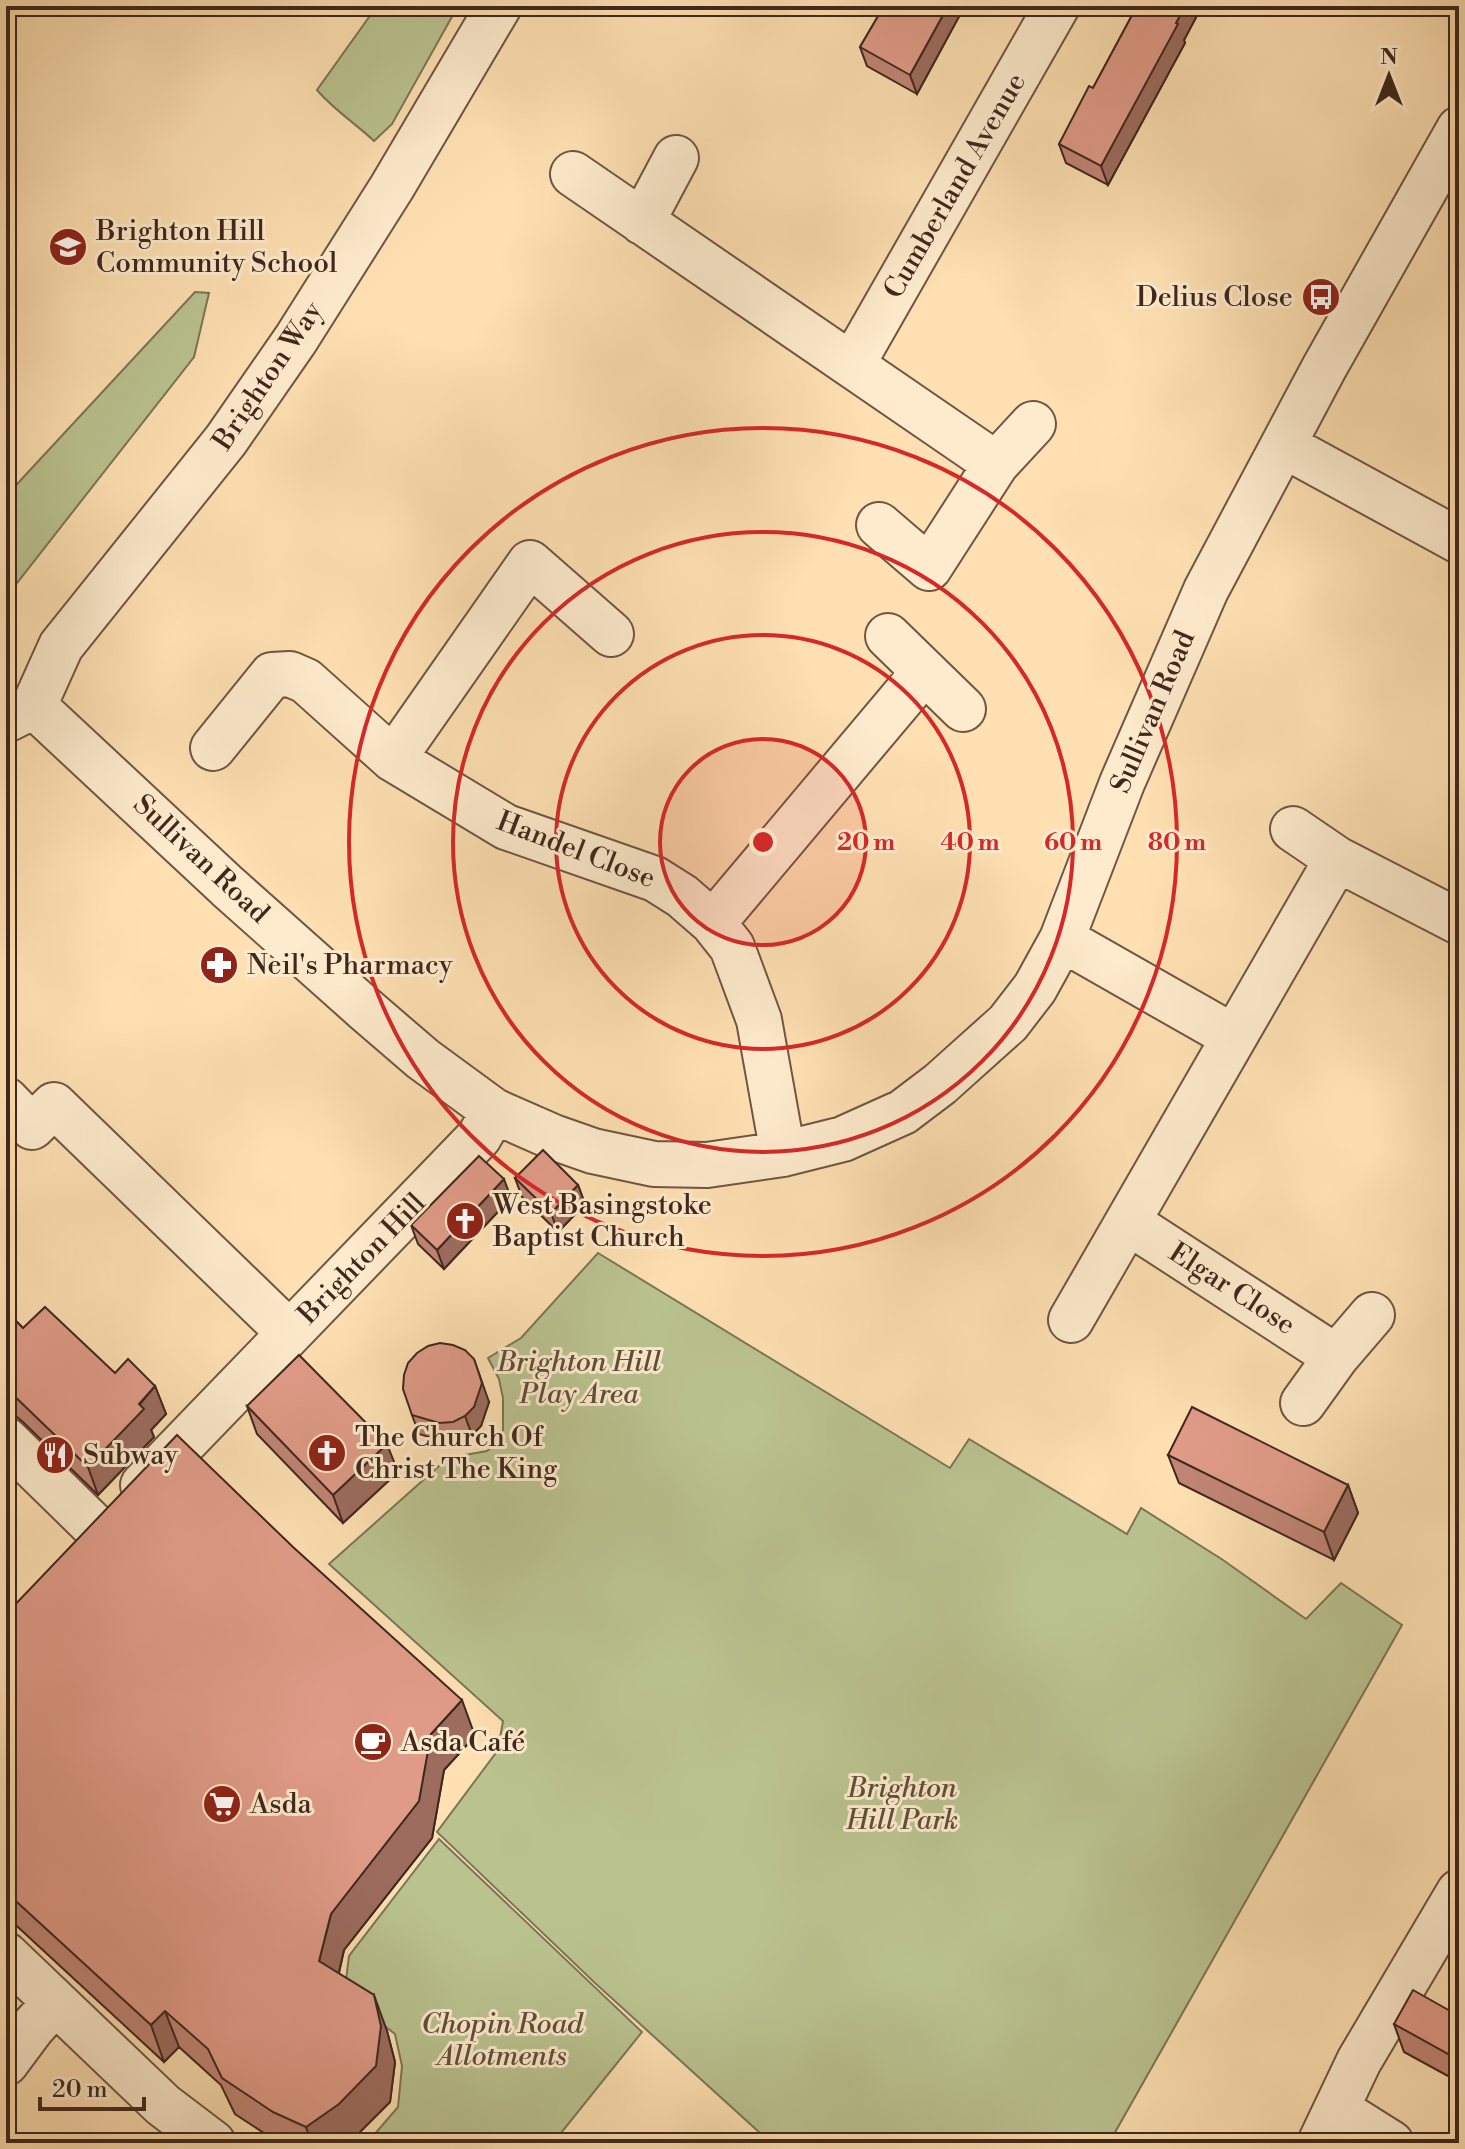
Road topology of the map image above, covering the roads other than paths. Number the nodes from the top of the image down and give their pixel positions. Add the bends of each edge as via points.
1 (499, 6) edge
2 (1057, 6) edge
3 (1459, 129) edge
4 (676, 158) dead end
5 (573, 174) dead end
6 (642, 222) junction
7 (852, 365) junction
8 (1033, 424) dead end
9 (1283, 445) junction
10 (996, 464) junction
11 (879, 525) dead end
12 (1459, 541) edge
13 (611, 634) dead end
14 (888, 636) dead end
15 (924, 672) junction
16 (963, 709) dead end
17 (20, 713) edge
18 (213, 748) dead end
19 (393, 759) junction
20 (1293, 829) dead end
21 (1337, 859) junction
22 (1459, 922) edge
23 (713, 923) junction
24 (1062, 939) junction
25 (1234, 1037) junction
26 (6, 1100) edge
27 (494, 1111) junction
28 (783, 1154) junction
29 (1128, 1222) junction
30 (1372, 1315) dead end
31 (274, 1318) dead end
32 (1071, 1320) dead end
33 (1336, 1357) junction
34 (1303, 1403) dead end
35 (6, 1440) edge
36 (99, 1531) junction
37 (68, 1564) edge
38 (1459, 1892) edge
39 (6, 1955) edge
40 (55, 2002) junction
41 (6, 2063) edge
42 (1329, 2126) edge
43 (213, 2143) edge
44 (1391, 2143) edge

1 - 17 street, Brighton Way via 296,339 226,440 61,646
2 - 7 street, Cumberland Avenue
3 - 9 street, Sullivan Road
4 - 6 street
5 - 6 street
6 - 7 street
7 - 10 street
8 - 10 street
9 - 12 street
9 - 24 street, Sullivan Road via 1206,590 1122,783
10 - 11 street via 929,568
13 - 19 street via 530,563
14 - 15 street
15 - 16 street
15 - 23 street
17 - 27 street, Sullivan Road via 423,1059
18 - 19 street, Handel Close via 272,675 290,674 306,681
19 - 23 street, Handel Close via 506,827 655,879
20 - 21 street
21 - 22 street
21 - 25 street
23 - 28 street, Handel Close via 732,947 759,1020
24 - 25 street
24 - 28 street, Sullivan Road via 1008,1023 940,1084 903,1112 843,1139
25 - 29 street
26 - 31 street via 32,1127 54,1105
27 - 28 street, Sullivan Road via 593,1151 654,1164 707,1165
27 - 36 street, Brighton Hill via 479,1137
29 - 32 street
29 - 33 street, Elgar Close
30 - 33 street
33 - 34 street
35 - 36 street
36 - 37 street, Brighton Hill
38 - 42 street via 1359,2061
39 - 40 street
40 - 41 street
40 - 43 street via 163,2105
42 - 44 street

